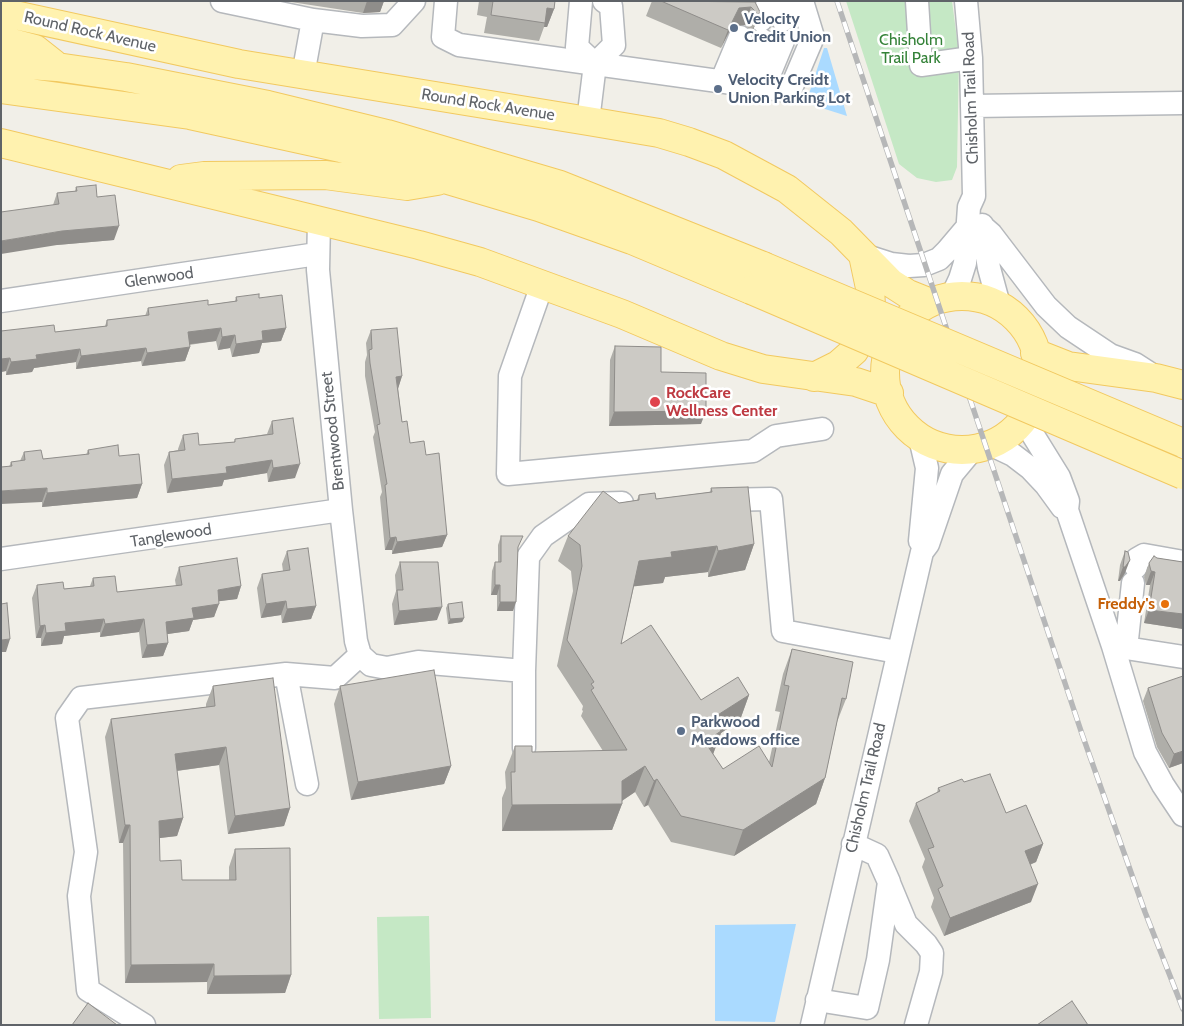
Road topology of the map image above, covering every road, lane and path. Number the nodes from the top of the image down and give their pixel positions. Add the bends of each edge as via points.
1 (222, 1) edge
2 (414, 1) edge
3 (446, 1) edge
4 (581, 1) edge
5 (604, 1) edge
6 (917, 1) edge
7 (966, 1) edge
8 (1, 12) edge
9 (773, 19) edge
10 (313, 20) junction
11 (1, 40) edge
12 (971, 58) junction
13 (1, 63) edge
14 (595, 64) junction
15 (57, 67) junction
16 (303, 75) junction
17 (744, 83) junction
18 (1, 89) edge
19 (1183, 103) edge
20 (972, 106) junction
21 (588, 121) junction
22 (1, 143) edge
23 (450, 179) junction
24 (160, 181) junction
25 (319, 221) junction
26 (976, 226) junction
27 (317, 254) junction
28 (863, 255) junction
29 (757, 278) junction
30 (542, 285) junction
31 (940, 299) junction
32 (1, 301) edge
33 (999, 305) junction
34 (1035, 353) junction
35 (814, 377) junction
36 (1156, 378) junction
37 (1183, 385) edge
38 (889, 393) junction
39 (1030, 407) junction
40 (822, 429) dead end
41 (920, 438) junction
42 (1183, 443) edge
43 (982, 447) junction
44 (1183, 475) edge
45 (695, 501) edge
46 (647, 502) edge
47 (341, 510) junction
48 (1067, 510) junction
49 (922, 552) junction
50 (1, 559) edge
51 (1183, 562) edge
52 (358, 648) junction
53 (1119, 648) junction
54 (897, 652) junction
55 (1183, 657) edge
56 (524, 671) junction
57 (286, 674) junction
58 (524, 748) edge
59 (307, 784) dead end
60 (1183, 815) edge
61 (853, 844) junction
62 (889, 882) junction
63 (817, 1000) junction
64 (865, 1016) edge
65 (144, 1025) edge
66 (812, 1025) edge
67 (916, 1025) edge

1 - 10 street
2 - 10 street via 392,25 362,26
3 - 14 street via 443,37 459,44
4 - 14 street via 576,47
5 - 14 street via 611,6 614,45
6 - 12 street via 922,65
7 - 12 street, Chisholm Trail Road
8 - 16 main road, Round Rock Avenue via 238,64
9 - 17 street
9 - 17 street
9 - 17 street via 813,37 790,90
10 - 16 street
11 - 15 main road via 35,48
12 - 20 street, Chisholm Trail Road
13 - 15 main road
14 - 17 street
14 - 21 street
15 - 29 main road via 268,105 404,139 560,185
16 - 21 main road, Round Rock Avenue
18 - 23 main road via 134,106 227,123 341,148
19 - 20 street
20 - 26 street, Chisholm Trail Road via 974,196 980,208
21 - 28 main road, Round Rock Avenue via 659,133 724,156 787,189 812,207
22 - 24 main road
23 - 24 main road via 407,186 325,175 204,176
23 - 29 main road
24 - 25 main road
25 - 27 street, Brentwood Street
25 - 30 main road via 428,247
26 - 28 street via 939,259 924,265 891,264
26 - 31 street, Chisholm Trail Road via 960,278
26 - 33 street, Chisholm Trail Road
26 - 36 street via 991,234 1046,306 1068,327 1102,350 1135,364
27 - 32 street, Glenwood
27 - 47 street, Brentwood Street
28 - 31 main road, Round Rock Avenue via 891,284 908,294
28 - 35 main road via 871,306 866,331 854,351 838,365
29 - 42 main road, bridge
29 - 44 main road, bridge
30 - 35 main road via 622,314 721,356 763,369
30 - 40 street via 510,376 508,474 753,451 776,436
31 - 33 main road via 977,296
31 - 38 main road via 905,321 892,343 887,367
33 - 34 main road via 1022,325
34 - 36 main road via 1068,366
34 - 39 main road via 1037,373
35 - 38 main road via 856,382
36 - 37 main road
38 - 41 main road via 902,420
39 - 43 main road via 1012,431
39 - 48 street via 1033,434 1059,477 1068,501
41 - 43 main road via 942,448
41 - 49 street, Chisholm Trail Road via 927,468 920,542
43 - 48 street via 1013,455 1046,484
43 - 49 street, Chisholm Trail Road via 952,474 928,544
45 - 54 street via 771,498 783,631
46 - 56 street via 589,504 543,536 528,557
47 - 50 street, Tanglewood
47 - 52 street, Brentwood Street
48 - 53 street
49 - 54 street, Chisholm Trail Road
51 - 53 street via 1144,555 1137,559
52 - 56 street via 371,665 387,668 418,662
52 - 57 street via 335,678
53 - 55 street
53 - 60 street via 1144,752
54 - 61 street, Chisholm Trail Road
56 - 58 street
57 - 59 street
57 - 65 street via 81,698 67,718 86,852 79,896 88,990
61 - 62 street via 876,855
61 - 63 street, Chisholm Trail Road
62 - 64 street via 878,960
62 - 67 street via 906,924 932,954 931,972
63 - 64 street
63 - 66 street, Chisholm Trail Road

